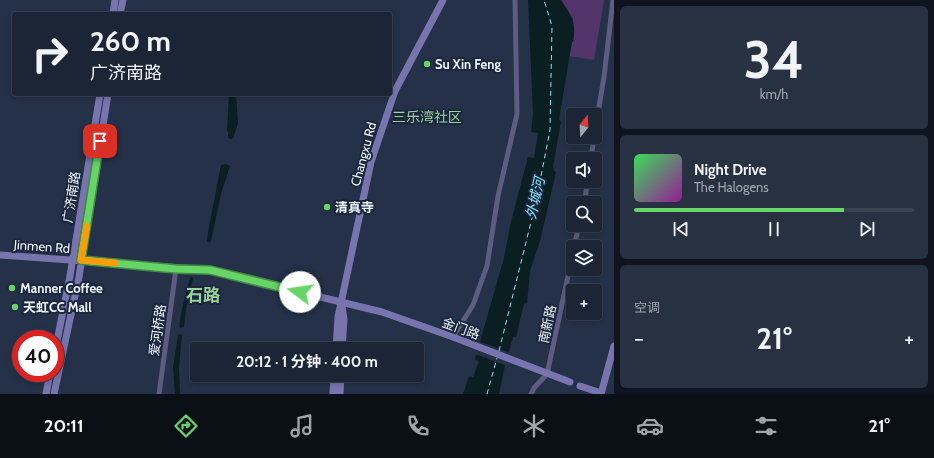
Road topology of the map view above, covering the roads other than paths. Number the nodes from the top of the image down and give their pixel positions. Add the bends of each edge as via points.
1 (115, 0) edge
2 (123, 0) edge
3 (443, 0) edge
4 (515, 0) edge
5 (613, 0) edge
6 (113, 12) edge
7 (120, 12) edge
8 (100, 96) edge
9 (108, 96) edge
10 (599, 108) edge
11 (0, 255) edge
12 (73, 260) junction
13 (81, 260) junction
14 (176, 269) junction
15 (567, 276) edge
16 (342, 302) junction
17 (59, 330) edge
18 (453, 338) junction
19 (336, 342) edge
20 (342, 342) edge
21 (614, 346) edge
22 (544, 373) junction
23 (48, 382) edge
24 (334, 382) edge
25 (341, 382) edge
26 (570, 382) dead end
27 (580, 386) dead end
28 (601, 393) edge
29 (46, 394) edge
30 (54, 394) edge
31 (159, 394) edge
32 (333, 394) edge
33 (340, 394) edge
34 (531, 394) edge

1 - 6 street
2 - 7 street
3 - 16 street, Changxu Rd via 395,91 384,120 371,162
4 - 18 street via 517,114 498,196 487,266 473,305
5 - 10 street
8 - 12 street, 广济南路
9 - 13 street, 广济南路
11 - 12 street, Jinmen Rd
12 - 13 street, Jinmen Rd
12 - 17 street, 广济南路
13 - 14 street, Jinmen Rd
13 - 30 street, 广济南路
14 - 16 street, Jinmen Rd via 216,271
14 - 31 street, 爱河桥路
15 - 22 street, 南新路
16 - 18 street, 金门路 via 382,312
16 - 19 street
16 - 20 street, Changxu Rd
18 - 22 street, 金门路
21 - 28 street
22 - 26 street, 金门路
22 - 34 street
23 - 29 street
24 - 32 street
25 - 33 street
27 - 28 street

